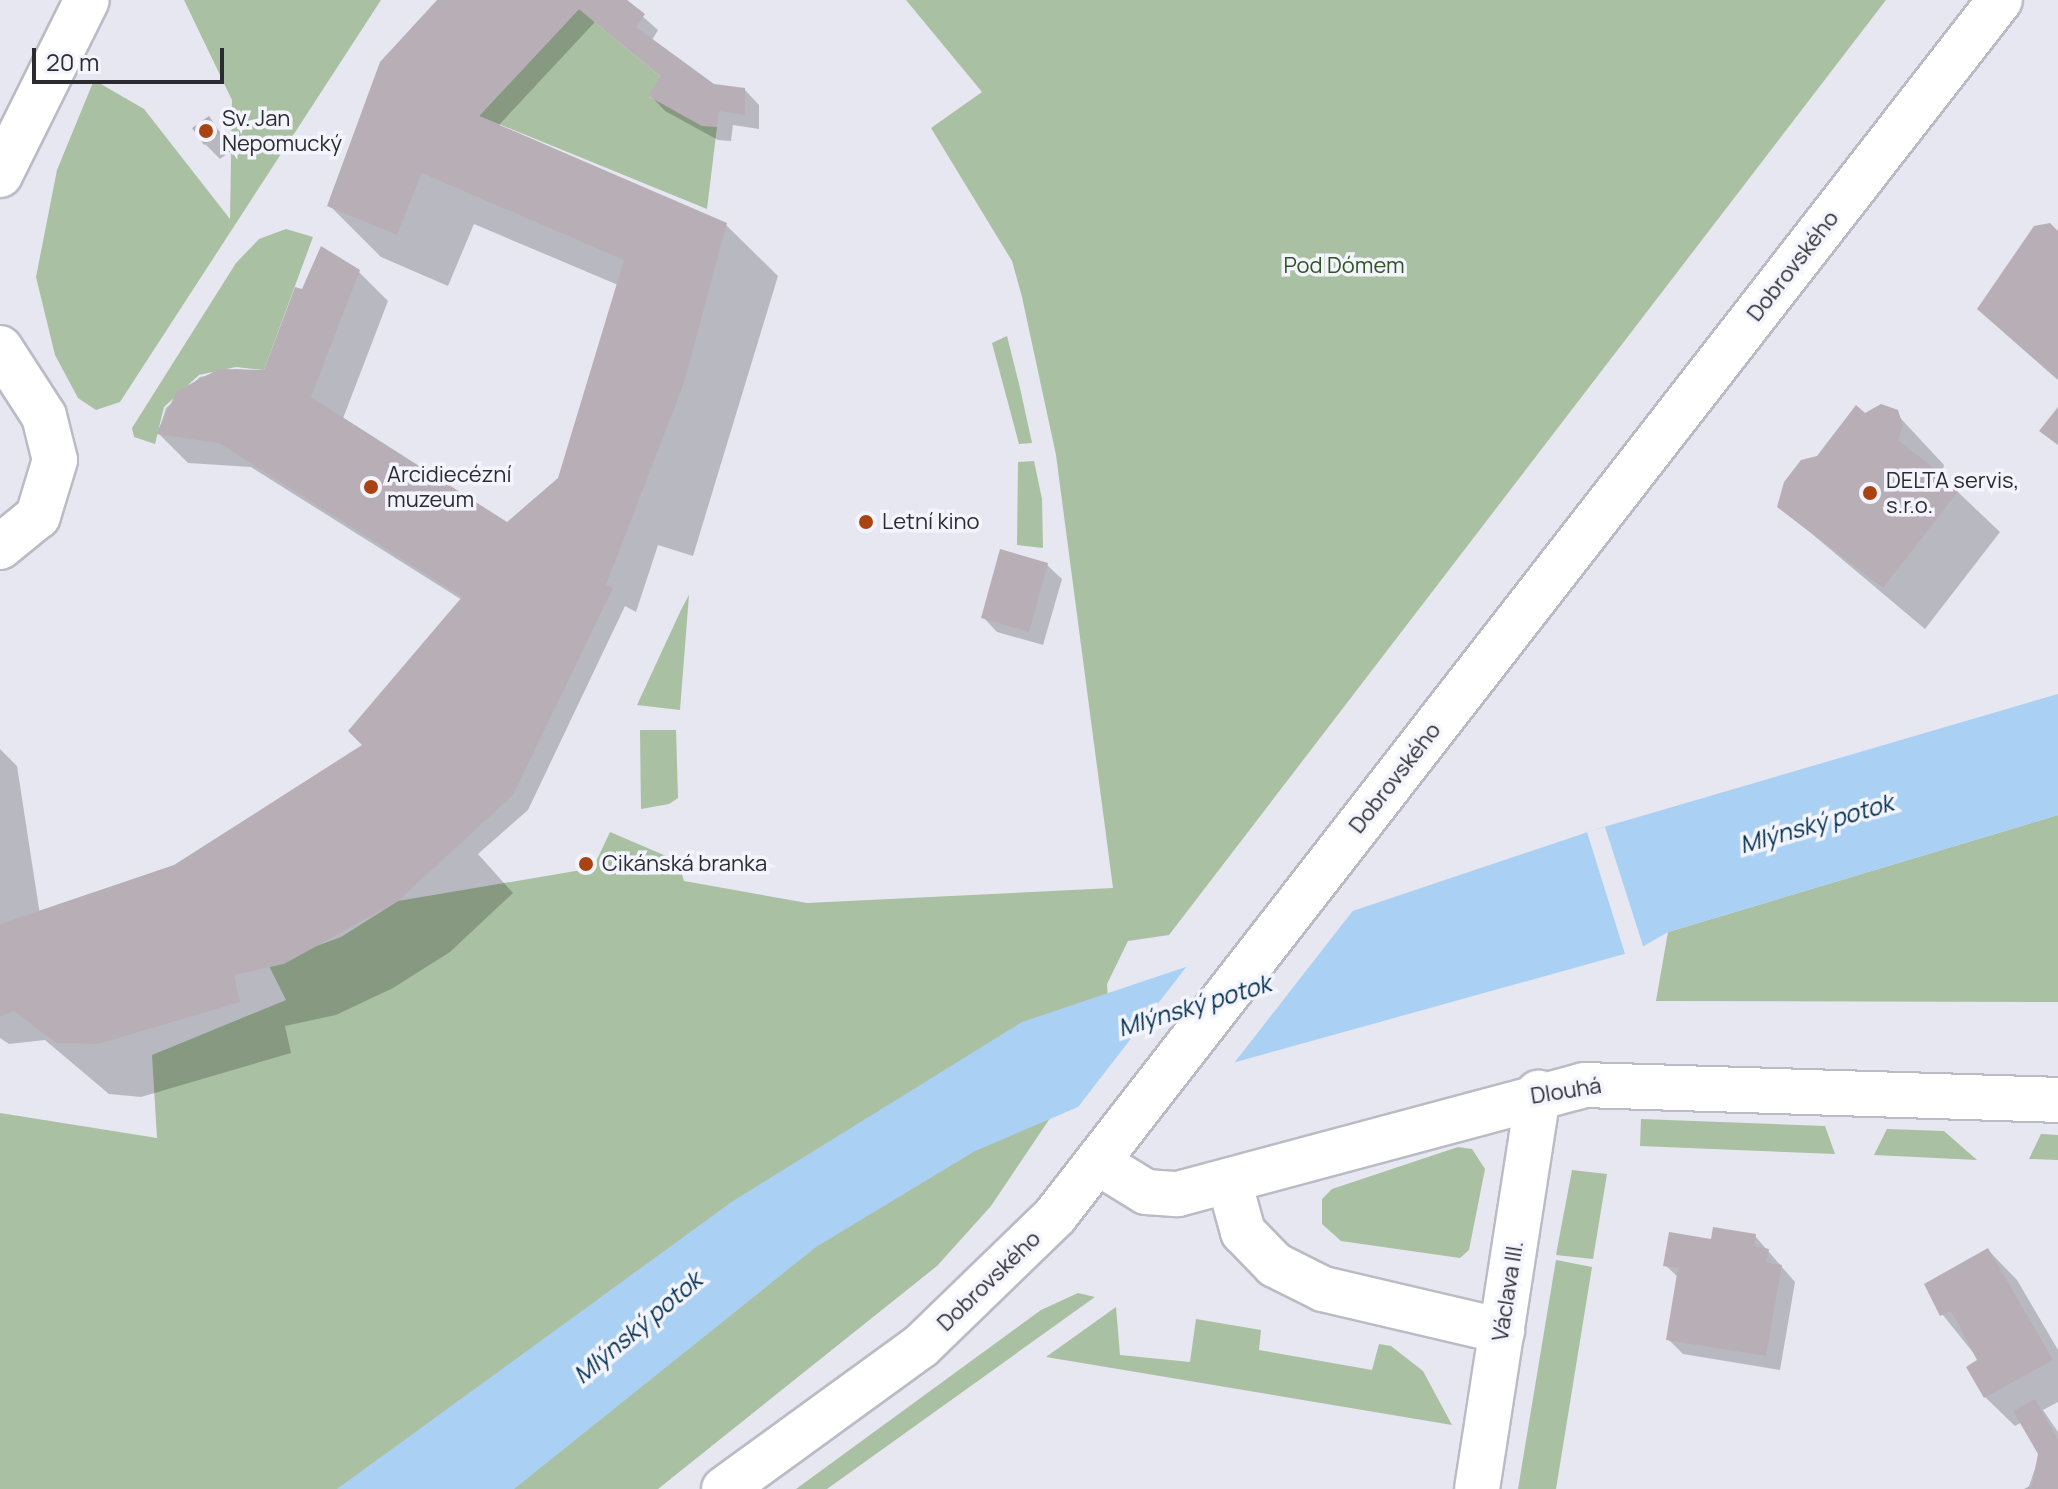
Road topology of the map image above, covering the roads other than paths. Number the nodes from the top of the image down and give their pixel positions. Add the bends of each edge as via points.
1 (87, 0) edge
2 (2000, 0) edge
3 (0, 175) edge
4 (0, 348) edge
5 (0, 547) edge
6 (1538, 1093) junction
7 (2058, 1100) edge
8 (1097, 1162) junction
9 (1230, 1185) junction
10 (1502, 1331) junction
11 (724, 1489) edge
12 (1477, 1489) edge

1 - 3 street
2 - 8 street, Dobrovského
4 - 5 street via 44,416 55,460 38,516
6 - 7 street, Dlouhá via 1630,1085
6 - 9 street, Dlouhá
6 - 10 street, Václava III.
8 - 9 street, Dlouhá via 1146,1192
8 - 11 street, Dobrovského via 982,1293 921,1346
9 - 10 street via 1243,1232 1275,1265 1323,1289
10 - 12 street, Václava III.

